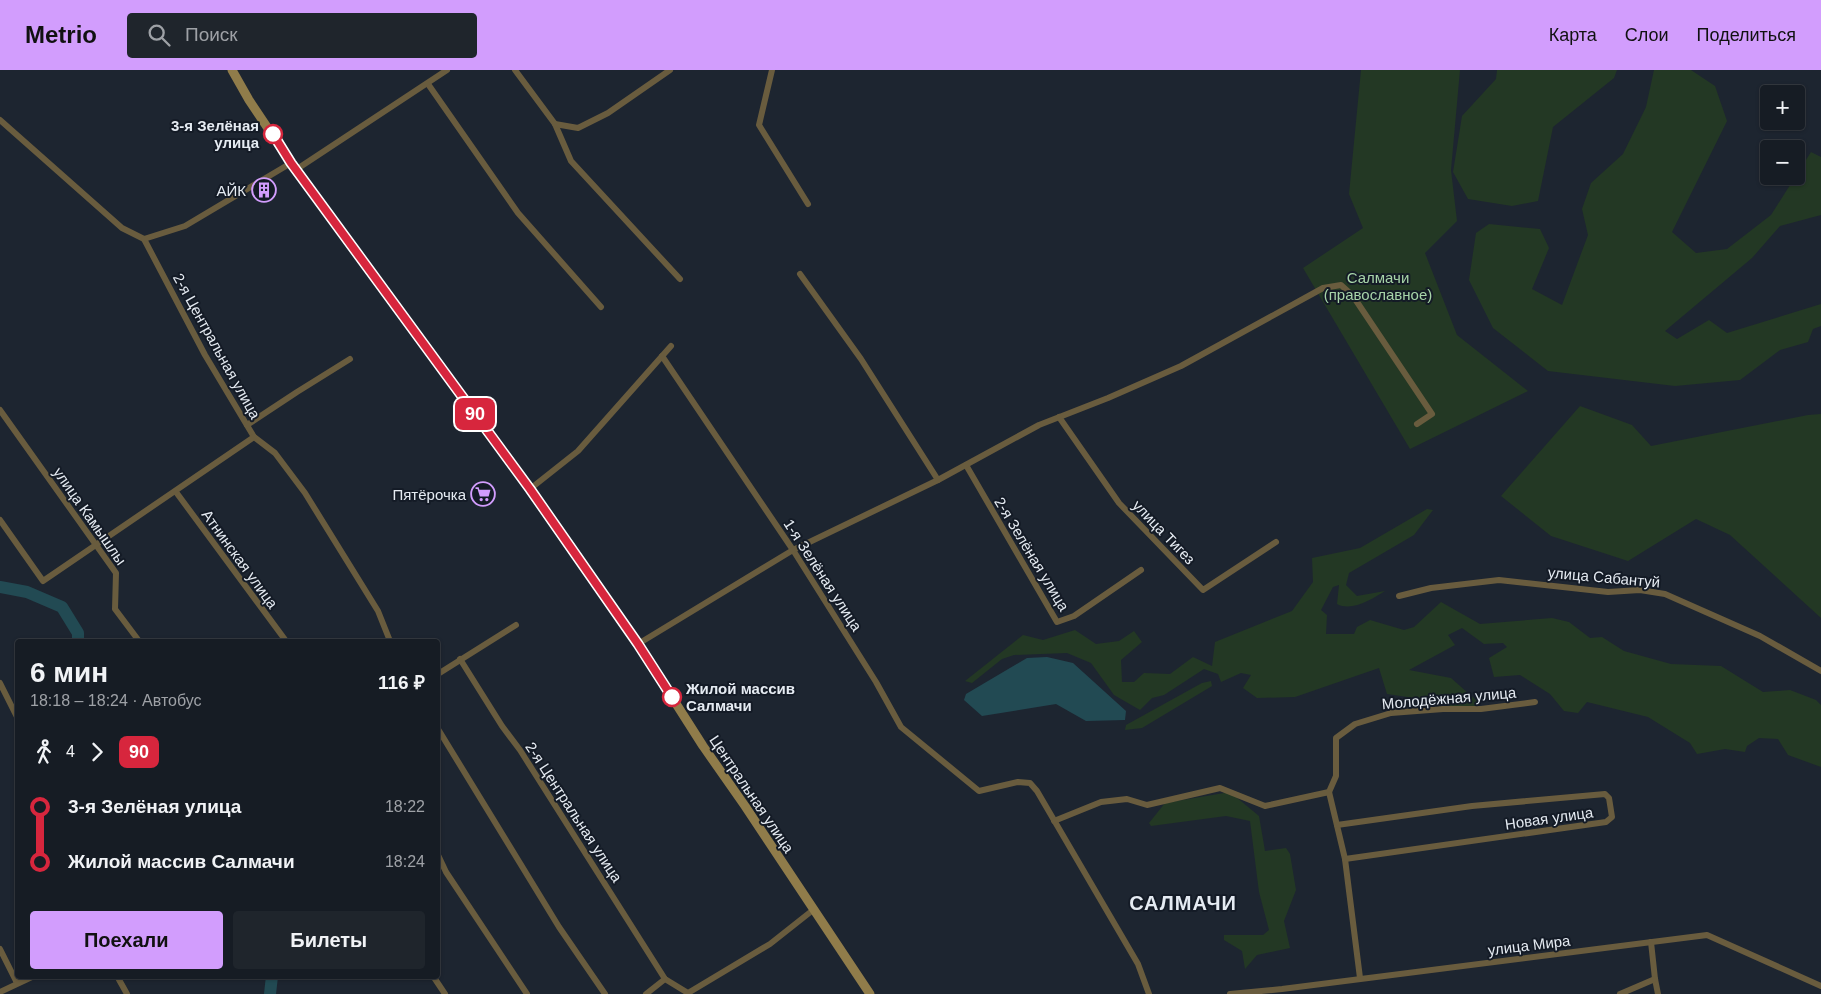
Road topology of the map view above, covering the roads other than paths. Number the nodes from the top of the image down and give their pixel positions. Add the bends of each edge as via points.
1 (232, 70) edge
2 (447, 70) edge
3 (515, 70) edge
4 (670, 70) edge
5 (772, 70) edge
6 (428, 84) junction
7 (0, 120) edge
8 (555, 124) junction
9 (294, 166) junction
10 (808, 204) dead end
11 (144, 239) junction
12 (800, 274) dead end
13 (680, 279) dead end
14 (601, 307) dead end
15 (672, 346) dead end
16 (662, 356) junction
17 (350, 359) dead end
18 (0, 410) edge
19 (1059, 417) junction
20 (1418, 424) dead end
21 (247, 425) junction
22 (254, 437) junction
23 (966, 465) junction
24 (938, 480) junction
25 (530, 489) junction
26 (176, 492) junction
27 (0, 520) edge
28 (1276, 542) dead end
29 (96, 544) junction
30 (793, 550) junction
31 (1141, 570) dead end
32 (1399, 596) dead end
33 (516, 625) dead end
34 (138, 639) edge
35 (285, 639) edge
36 (388, 639) edge
37 (638, 644) junction
38 (460, 659) junction
39 (1821, 670) edge
40 (440, 673) edge
41 (0, 683) edge
42 (1535, 702) dead end
43 (15, 713) edge
44 (440, 732) edge
45 (1330, 792) junction
46 (1054, 821) junction
47 (1337, 825) junction
48 (440, 859) edge
49 (1345, 859) junction
50 (813, 910) junction
51 (1651, 942) junction
52 (0, 949) edge
53 (1360, 978) junction
54 (28, 979) edge
55 (119, 979) edge
56 (435, 979) edge
57 (665, 979) junction
58 (1655, 979) junction
59 (17, 984) junction
60 (1821, 986) edge
61 (0, 992) edge
62 (1283, 992) edge
63 (127, 994) edge
64 (445, 994) edge
65 (527, 994) edge
66 (605, 994) edge
67 (646, 994) edge
68 (870, 994) edge
69 (1149, 994) edge
70 (1230, 994) edge
71 (1620, 994) edge
72 (1658, 994) edge

1 - 9 street, Центральная улица
2 - 6 street
3 - 8 street
4 - 8 street via 608,113 578,128
5 - 10 street via 759,125
6 - 9 street
6 - 14 street via 518,213
7 - 11 street via 122,228
8 - 13 street via 571,161
9 - 11 street via 185,226
9 - 25 street, Центральная улица
11 - 21 street, 2-я Центральная улица via 205,356
12 - 24 street via 861,359
15 - 16 street
16 - 25 street via 578,451
16 - 30 street, 1-я Зелёная улица
17 - 21 street
18 - 29 street, улица Камышлы
19 - 20 street via 1181,366 1323,288 1341,285 1353,296 1432,414
19 - 23 street
19 - 28 street, улица Тигез via 1119,503 1203,590
21 - 22 street, 2-я Центральная улица
22 - 26 street
22 - 36 street, 2-я Центральная улица via 276,453 305,493 378,611
23 - 24 street
23 - 31 street, 2-я Зелёная улица via 1057,622 1074,616
24 - 30 street
25 - 37 street, Центральная улица
26 - 29 street
26 - 35 street, Атнинская улица
27 - 29 street via 43,581
29 - 34 street, улица Камышлы via 116,573 115,609
30 - 37 street
30 - 46 street, 1-я Зелёная улица via 901,727 979,791 1018,782 1030,784
32 - 39 street, улица Сабантуй via 1431,588 1499,580 1608,592 1656,592 1760,636
33 - 38 street
37 - 50 street, Центральная улица
38 - 40 street
38 - 57 street, 2-я Центральная улица
41 - 43 street
42 - 45 street, Молодёжная улица via 1481,709 1391,713 1355,724 1336,738 1336,776
44 - 66 street via 559,928
45 - 46 street via 1265,806 1220,788 1147,805 1127,799 1101,802
45 - 47 street, Молодёжная улица
46 - 69 street via 1138,964
47 - 49 street, Молодёжная улица
47 - 49 street, Новая улица via 1472,806 1605,794 1609,798 1612,816 1606,822
48 - 65 street
49 - 53 street, Молодёжная улица
50 - 57 street, 2-я Центральная улица via 770,944 688,993
50 - 68 street, Центральная улица
51 - 53 street, улица Мира
51 - 58 street
51 - 60 street, улица Мира via 1707,935
52 - 59 street
53 - 62 street, улица Мира
54 - 59 street
55 - 63 street
56 - 64 street
57 - 67 street
58 - 71 street
58 - 72 street
59 - 61 street
62 - 70 street, улица Мира

